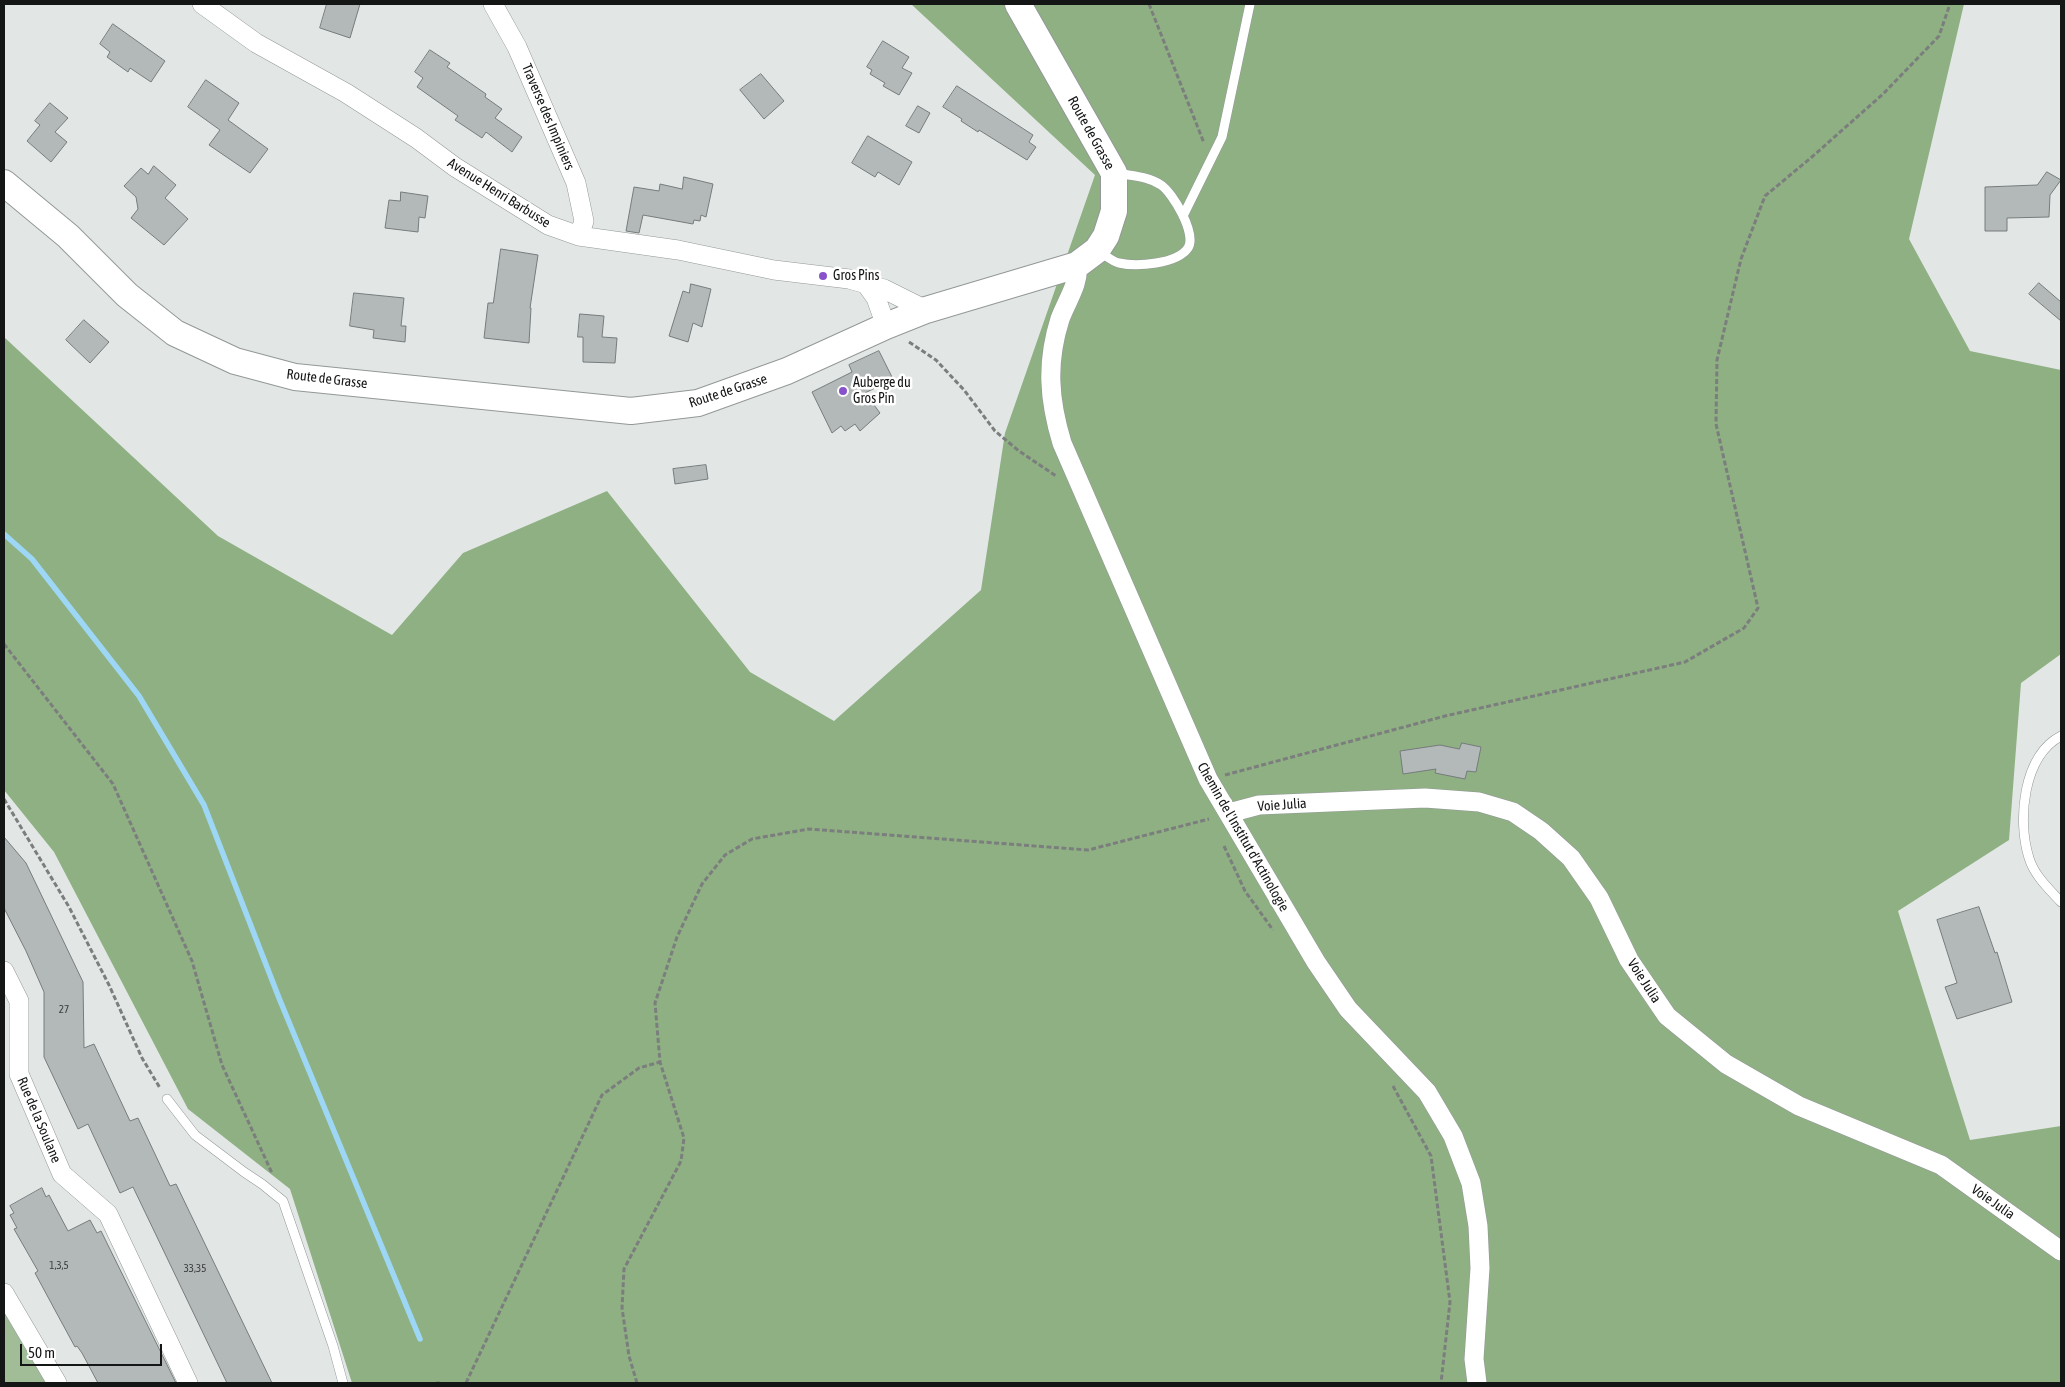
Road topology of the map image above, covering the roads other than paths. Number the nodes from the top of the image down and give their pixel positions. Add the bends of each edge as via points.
1 (202, 4) edge
2 (493, 4) edge
3 (1018, 4) edge
4 (1250, 4) edge
5 (1114, 173) junction
6 (4, 184) edge
7 (1184, 216) junction
8 (579, 236) junction
9 (1087, 258) junction
10 (866, 284) junction
11 (926, 310) junction
12 (886, 326) junction
13 (2061, 736) edge
14 (1229, 813) junction
15 (2061, 902) edge
16 (4, 971) edge
17 (167, 1099) road end
18 (2061, 1251) edge
19 (4, 1293) edge
20 (57, 1383) edge
21 (188, 1383) edge
22 (343, 1383) edge
23 (1477, 1383) edge

1 - 8 street, Avenue Henri Barbusse via 256,42 346,93 526,212 548,225
2 - 8 street, Traverse des Impiniers via 517,47 576,183 584,221
3 - 5 main road, Route de Grasse
4 - 7 lane via 1222,138
5 - 7 lane via 1147,178 1162,185
5 - 9 main road, Route de Grasse via 1114,211 1106,236
6 - 12 main road, Route de Grasse via 68,236 127,295 175,332 235,362 295,377 631,411 698,403 787,371
7 - 9 lane via 1191,238 1187,248 1175,259 1149,264
8 - 10 street, Avenue Henri Barbusse via 678,250 774,270
9 - 11 main road, Route de Grasse
9 - 14 street, Chemin de l'Institut d'Actinologie via 1061,318 1052,351 1050,391 1054,418 1081,489 1208,779
10 - 11 street, Avenue Henri Barbusse
10 - 12 street via 876,298
11 - 12 main road, Route de Grasse
13 - 15 lane via 2050,741 2032,769 2023,803 2029,860
14 - 18 street, Voie Julia via 1259,806 1425,798 1478,802 1513,812 1542,831 1571,858 1599,898 1629,960 1667,1016 1726,1064 1799,1106 1941,1165
14 - 23 street, Chemin de l'Institut d'Actinologie via 1342,1002 1427,1092 1452,1136 1471,1183 1478,1226 1480,1268 1474,1359
16 - 21 street, Rue de la Soulane via 19,1001 19,1074 62,1174 108,1214
17 - 22 lane via 195,1134 283,1201
19 - 20 street

